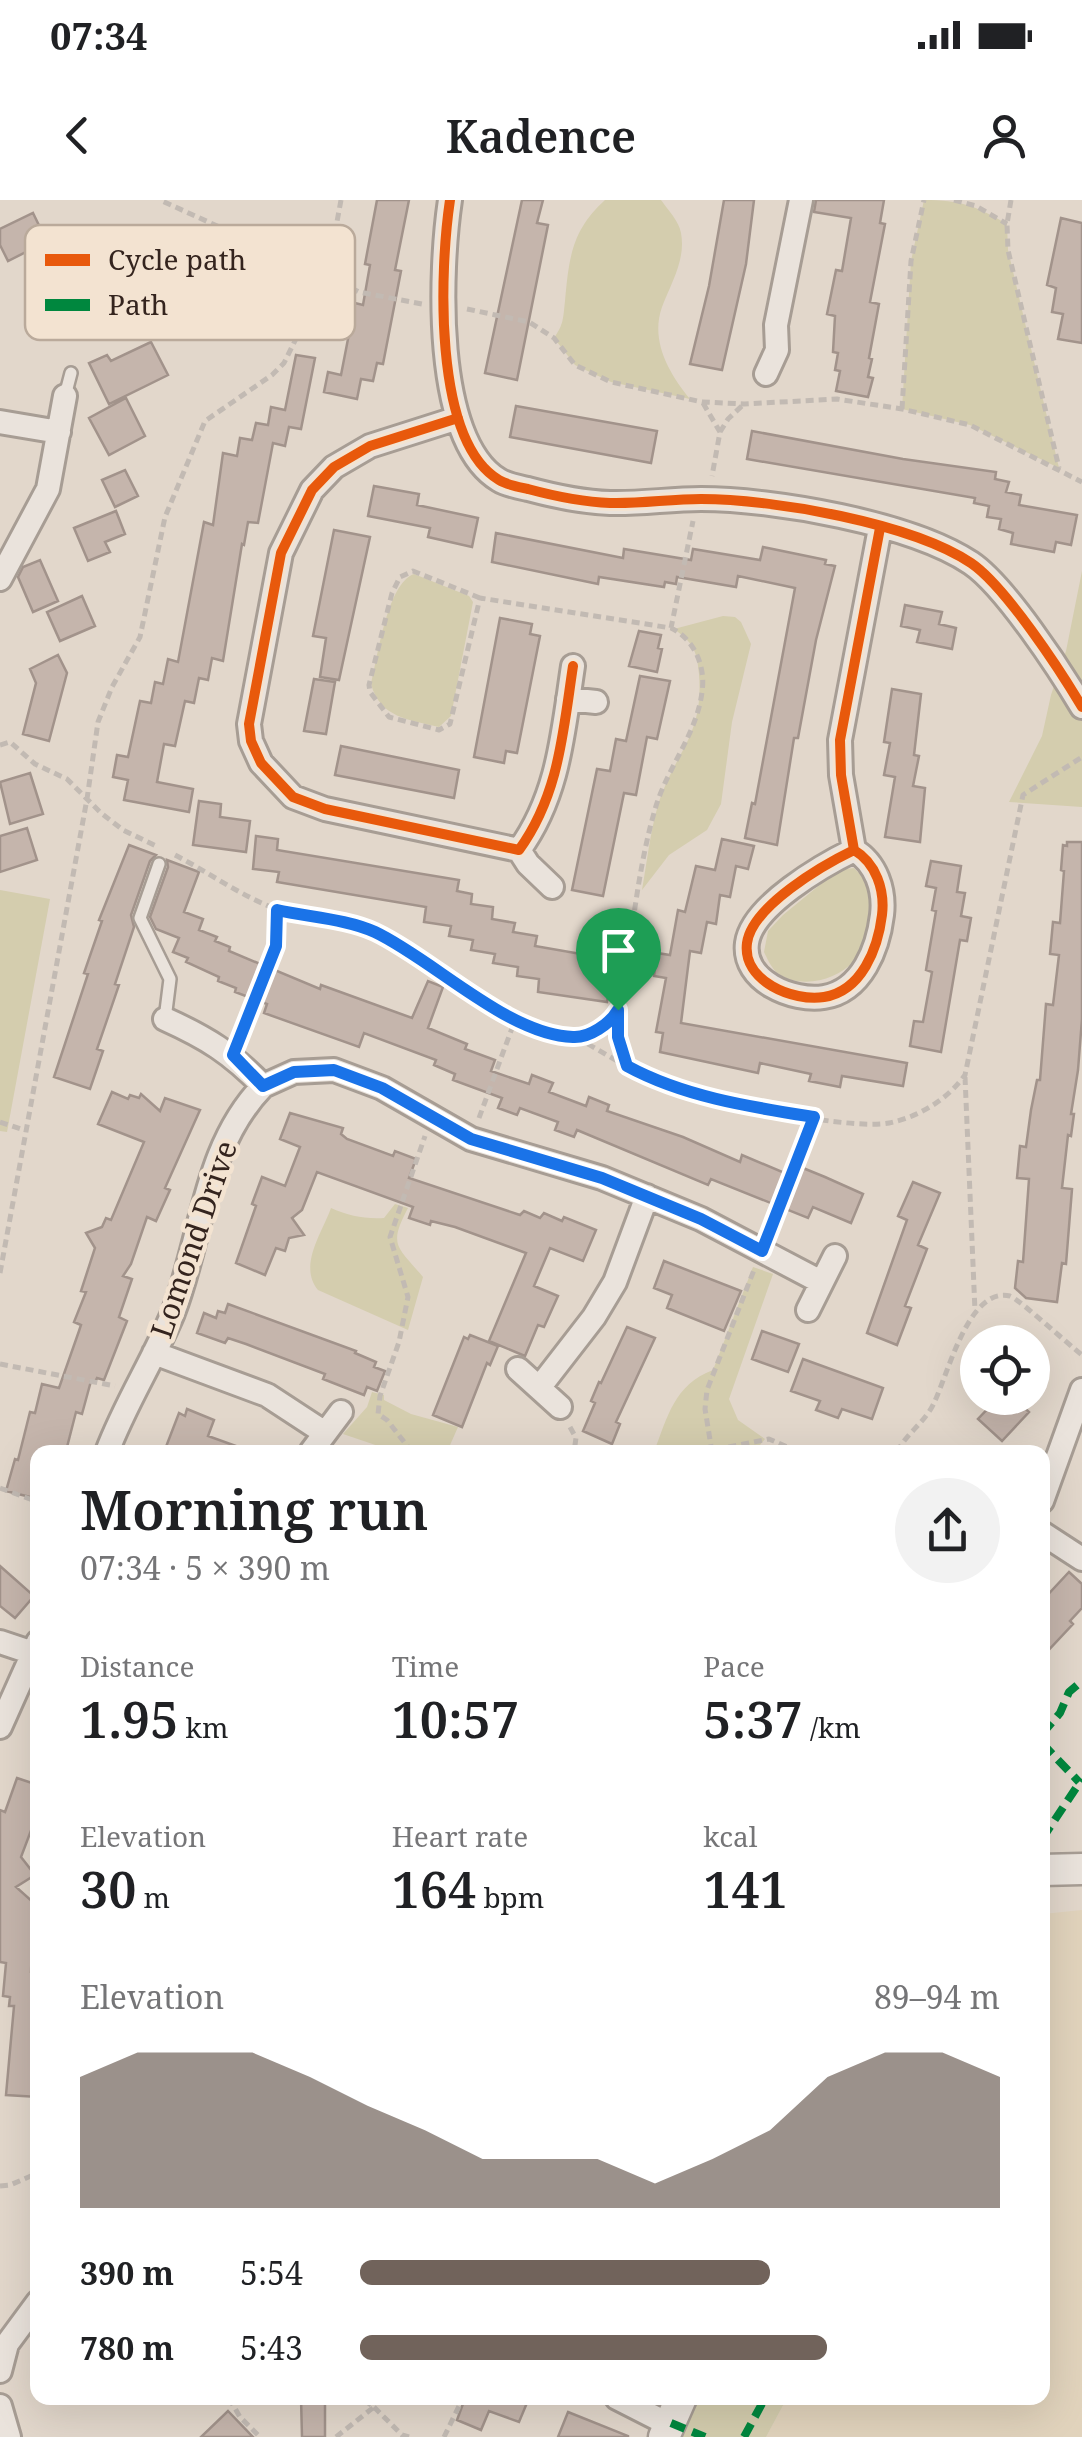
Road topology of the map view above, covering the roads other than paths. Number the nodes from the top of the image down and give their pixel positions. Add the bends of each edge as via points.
1 (450, 200) edge
2 (801, 200) edge
3 (766, 374) dead end
4 (68, 384) dead end
5 (458, 418) junction
6 (0, 422) edge
7 (59, 432) junction
8 (880, 528) junction
9 (0, 579) edge
10 (573, 666) dead end
11 (568, 698) junction
12 (596, 702) dead end
13 (1082, 706) edge
14 (519, 850) junction
15 (854, 850) junction
16 (159, 864) dead end
17 (552, 888) dead end
18 (165, 1019) joint
19 (263, 1086) junction
20 (647, 1196) junction
21 (835, 1256) dead end
22 (821, 1282) junction
23 (808, 1310) dead end
24 (154, 1352) junction
25 (518, 1370) dead end
26 (539, 1388) junction
27 (1082, 1390) edge
28 (560, 1407) dead end
29 (341, 1412) dead end
30 (325, 1433) junction
31 (109, 1445) edge
32 (316, 1445) edge
33 (1050, 1479) edge
34 (1050, 1538) edge
35 (1082, 1559) edge
36 (0, 1642) edge
37 (30, 1646) edge
38 (30, 1658) edge
39 (0, 1726) edge
40 (1082, 1868) edge
41 (1050, 1870) edge
42 (30, 2311) edge
43 (4, 2342) edge
44 (0, 2370) edge
45 (634, 2405) edge
46 (0, 2406) edge
47 (672, 2420) edge
48 (9, 2437) edge

1 - 5 street via 445,358
2 - 3 street via 776,350
4 - 7 street
5 - 8 street via 484,467 500,481 554,496 609,503 760,502
5 - 14 street via 370,446 312,490 282,554 249,724 262,764 293,797 324,810
6 - 7 street
7 - 9 street via 48,488
8 - 13 street via 973,564 1026,624
8 - 15 street via 840,740
10 - 11 street
11 - 12 street
11 - 14 street via 552,786
14 - 17 street
15 - 15 street via 868,858 881,887 878,942 866,968 825,997 768,984 749,964 747,942 757,920 825,864
16 - 18 lane via 140,918 170,979
18 - 19 street via 233,1055
19 - 20 street via 294,1072 334,1070 382,1088 471,1139
19 - 24 street, Lomond Drive via 228,1134 174,1310
20 - 22 street
20 - 26 street via 615,1282
21 - 22 street
22 - 23 street
24 - 30 street via 267,1395
24 - 31 street, Lomond Drive
25 - 26 street
26 - 28 street
27 - 33 street
29 - 30 street
30 - 32 street
34 - 35 street
36 - 37 street
38 - 39 street
40 - 41 street
42 - 43 street
43 - 44 street
45 - 47 street
46 - 48 street

